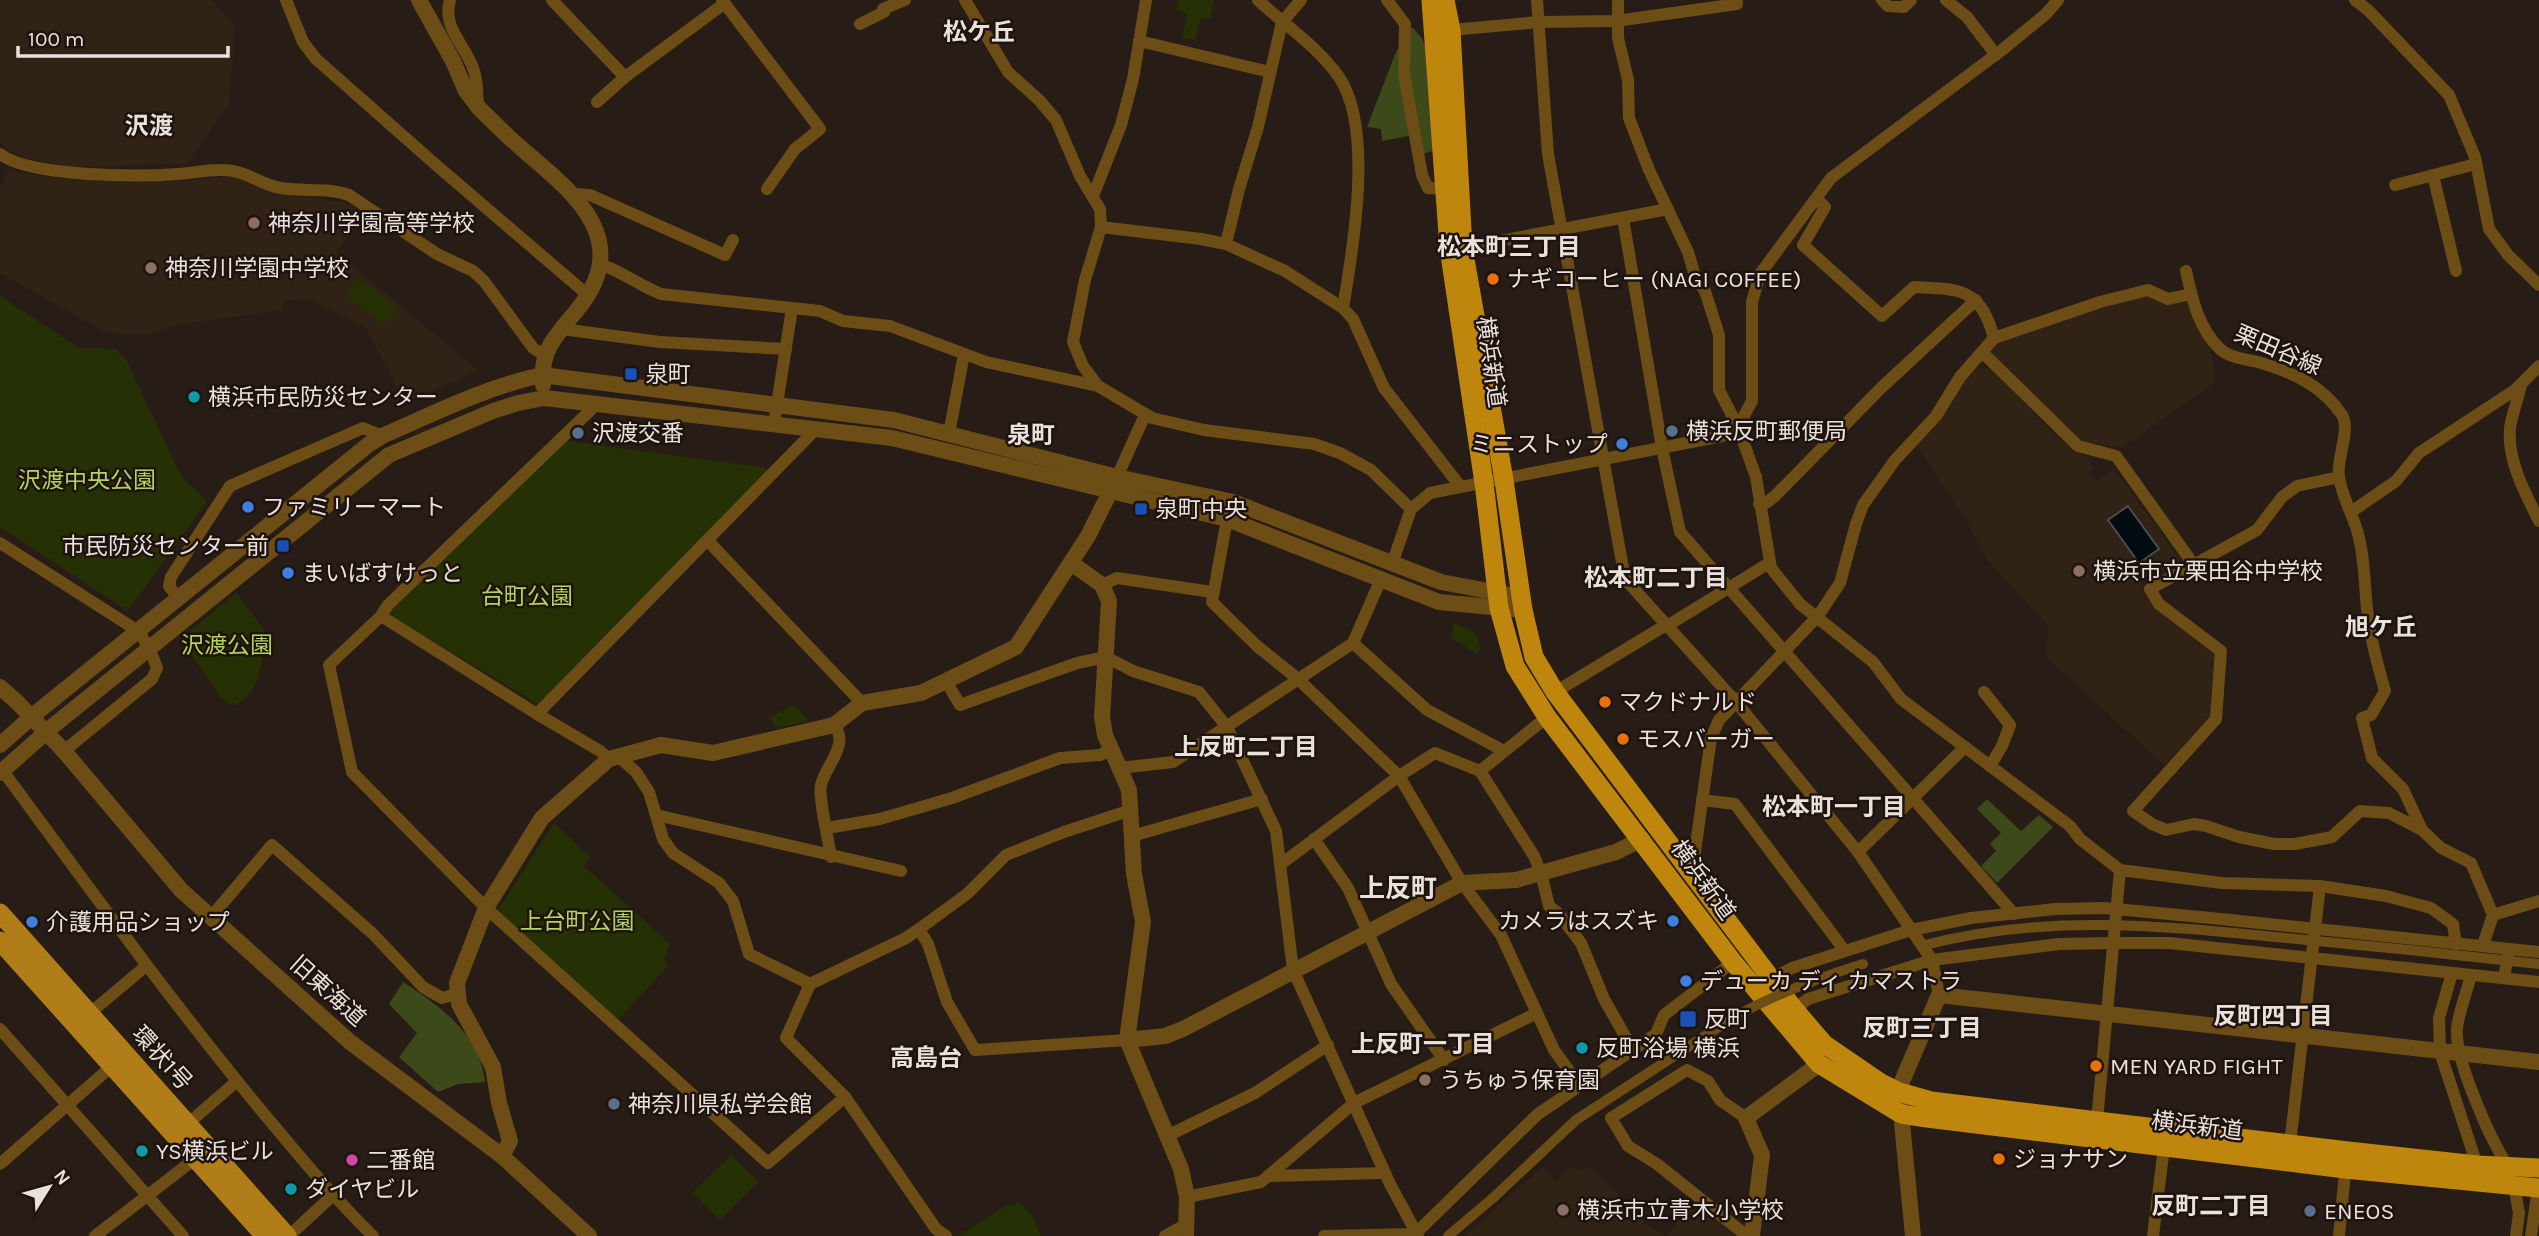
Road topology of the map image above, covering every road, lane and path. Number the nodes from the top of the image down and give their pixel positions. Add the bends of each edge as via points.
1 (286, 0) edge
2 (419, 0) edge
3 (450, 0) edge
4 (552, 0) edge
5 (905, 0) edge
6 (965, 0) edge
7 (1146, 0) edge
8 (1258, 0) edge
9 (1301, 0) edge
10 (1387, 0) edge
11 (1431, 0) edge
12 (1445, 0) edge
13 (1537, 0) edge
14 (1618, 0) edge
15 (1737, 0) edge
16 (1882, 0) edge
17 (1911, 0) edge
18 (1946, 0) edge
19 (2059, 0) edge
20 (2355, 0) edge
21 (726, 2) edge
22 (1282, 22) junction
23 (1538, 22) junction
24 (1616, 22) junction
25 (860, 24) dead end
26 (1451, 30) junction
27 (1139, 41) junction
28 (1996, 55) junction
29 (1270, 72) junction
30 (625, 76) junction
31 (597, 103) dead end
32 (478, 107) junction
33 (0, 154) edge
34 (2476, 164) junction
35 (2433, 175) junction
36 (2395, 185) dead end
37 (767, 188) dead end
38 (1445, 189) junction
39 (572, 194) junction
40 (1093, 196) junction
41 (1816, 199) junction
42 (1668, 209) junction
43 (1623, 218) junction
44 (1101, 227) junction
45 (1560, 230) junction
46 (733, 240) dead end
47 (1226, 244) junction
48 (1463, 248) junction
49 (602, 265) junction
50 (2186, 271) dead end
51 (2456, 271) dead end
52 (2539, 285) edge
53 (2191, 294) junction
54 (589, 296) junction
55 (1976, 300) junction
56 (792, 308) junction
57 (1343, 308) junction
58 (562, 329) junction
59 (1994, 338) junction
60 (786, 349) junction
61 (1982, 352) junction
62 (964, 354) junction
63 (544, 355) junction
64 (2539, 366) edge
65 (542, 375) junction
66 (2521, 384) junction
67 (1098, 386) junction
68 (544, 398) junction
69 (598, 403) junction
70 (777, 405) junction
71 (1145, 415) junction
72 (774, 424) junction
73 (1738, 427) junction
74 (817, 429) junction
75 (949, 434) junction
76 (382, 436) junction
77 (1662, 448) junction
78 (1603, 459) junction
79 (2339, 477) junction
80 (1504, 480) junction
81 (1484, 482) junction
82 (1114, 484) junction
83 (1460, 486) junction
84 (1759, 504) junction
85 (1411, 509) junction
86 (2351, 512) junction
87 (1227, 519) junction
88 (2539, 521) edge
89 (708, 541) junction
90 (0, 543) edge
91 (1071, 563) junction
92 (1769, 563) junction
93 (1392, 564) junction
94 (2194, 565) junction
95 (1381, 579) junction
96 (1102, 585) junction
97 (1728, 587) junction
98 (1212, 592) junction
99 (178, 598) junction
100 (1498, 600) junction
101 (1522, 604) junction
102 (381, 616) junction
103 (1818, 616) junction
104 (1667, 625) junction
105 (138, 631) junction
106 (1353, 643) junction
107 (150, 648) junction
108 (1784, 651) junction
109 (1106, 657) junction
110 (1298, 679) junction
111 (946, 681) junction
112 (0, 687) edge
113 (1555, 692) junction
114 (1984, 692) dead end
115 (1736, 702) junction
116 (862, 704) junction
117 (537, 714) junction
118 (1548, 717) junction
119 (834, 725) junction
120 (1227, 727) junction
121 (0, 745) edge
122 (1965, 747) junction
123 (1111, 750) junction
124 (64, 751) junction
125 (1504, 751) junction
126 (614, 758) junction
127 (1990, 766) junction
128 (1119, 768) junction
129 (1480, 771) junction
130 (1, 772) edge
131 (1399, 776) junction
132 (1262, 799) junction
133 (1913, 799) junction
134 (1702, 800) junction
135 (1131, 810) junction
136 (656, 815) junction
137 (827, 828) junction
138 (2422, 830) junction
139 (1132, 836) junction
140 (1314, 839) junction
141 (1642, 839) junction
142 (1858, 852) junction
143 (831, 857) junction
144 (1281, 864) junction
145 (2120, 870) junction
146 (901, 871) dead end
147 (1541, 873) junction
148 (1692, 873) junction
149 (1462, 883) junction
150 (2320, 887) junction
151 (2539, 901) edge
152 (486, 908) junction
153 (2116, 909) junction
154 (0, 913) edge
155 (2014, 914) junction
156 (2493, 915) junction
157 (211, 917) junction
158 (2115, 924) junction
159 (919, 929) junction
160 (1911, 930) junction
161 (1367, 932) junction
162 (2313, 935) junction
163 (0, 941) edge
164 (2113, 943) junction
165 (2456, 944) junction
166 (2483, 945) junction
167 (1922, 946) junction
168 (1845, 951) junction
169 (2539, 952) edge
170 (2508, 955) junction
171 (2311, 958) junction
172 (1932, 960) junction
173 (1733, 962) junction
174 (1863, 964) dead end
175 (2539, 964) edge
176 (146, 966) junction
177 (1293, 970) junction
178 (2452, 973) junction
179 (2471, 975) junction
180 (2504, 978) junction
181 (1771, 979) junction
182 (2539, 982) edge
183 (810, 984) junction
184 (456, 994) junction
185 (1939, 995) junction
186 (1794, 1009) junction
187 (1537, 1013) junction
188 (2107, 1014) junction
189 (83, 1019) junction
190 (0, 1029) edge
191 (2302, 1036) junction
192 (1128, 1040) junction
193 (1328, 1045) junction
194 (1633, 1049) junction
195 (2440, 1052) junction
196 (2459, 1054) junction
197 (1444, 1060) junction
198 (2539, 1062) edge
199 (1819, 1064) junction
200 (112, 1066) junction
201 (237, 1082) junction
202 (1580, 1086) junction
203 (1899, 1092) junction
204 (845, 1097) junction
205 (1354, 1103) junction
206 (67, 1105) junction
207 (1901, 1114) junction
208 (1746, 1118) junction
209 (2097, 1122) junction
210 (181, 1129) junction
211 (1167, 1136) junction
212 (2290, 1144) junction
213 (2164, 1147) junction
214 (202, 1153) junction
215 (502, 1156) junction
216 (2347, 1160) junction
217 (0, 1164) edge
218 (2477, 1165) junction
219 (2507, 1165) junction
220 (1385, 1173) junction
221 (1268, 1176) junction
222 (2539, 1181) edge
223 (2514, 1185) junction
224 (147, 1196) junction
225 (332, 1196) junction
226 (1187, 1197) junction
227 (1185, 1231) edge
228 (1416, 1235) edge
229 (95, 1236) edge
230 (183, 1236) edge
231 (265, 1236) edge
232 (288, 1236) edge
233 (373, 1236) edge
234 (589, 1236) edge
235 (946, 1236) edge
236 (1165, 1236) edge
237 (1324, 1236) edge
238 (1448, 1236) edge
239 (1750, 1236) edge
240 (1913, 1236) edge
241 (2153, 1236) edge
242 (2339, 1236) edge
243 (2516, 1236) edge
244 (2531, 1236) edge

1 - 54 street via 303,43 316,59
2 - 32 street
3 - 32 street via 449,25 474,69
4 - 30 street
5 - 25 street
6 - 40 street via 1008,72 1056,120
7 - 27 street
8 - 22 street
9 - 22 street
10 - 38 street via 1405,24 1404,74 1422,175 1428,188
11 - 38 highway, 横浜新道
12 - 26 highway, 横浜新道
13 - 23 street
14 - 24 street
15 - 24 street via 1737,4
16 - 17 street via 1888,6 1904,7
18 - 28 street via 1967,17
19 - 28 street
20 - 34 street via 2445,89
21 - 30 street
21 - 37 street via 820,129 795,149
22 - 29 street
22 - 57 street via 1325,59 1352,106 1357,197
23 - 24 street
23 - 26 street
23 - 45 street via 1548,154
24 - 42 street via 1628,80 1629,118
26 - 48 highway, 横浜新道
27 - 29 street
27 - 40 street via 1122,125
28 - 41 street via 1831,178
29 - 47 street
30 - 31 street
32 - 39 street via 545,163
33 - 63 street via 26,166 72,173 240,171 278,188 349,195 437,254 473,271 533,348
34 - 35 street
34 - 52 street via 2489,229
35 - 36 street
35 - 51 street
38 - 81 highway, 横浜新道 via 1449,248
39 - 46 street via 590,195 725,255
39 - 49 street via 597,230
40 - 44 street via 1100,209
41 - 55 street via 1825,207 1802,244 1882,316 1914,288 1958,290
41 - 73 street via 1760,274 1752,302 1752,401
42 - 43 street
42 - 73 street via 1705,292 1718,335 1719,390
43 - 45 street
43 - 77 street
44 - 47 street
44 - 67 street via 1073,342
45 - 48 street
45 - 78 street
47 - 57 street via 1285,271
48 - 80 highway, 横浜新道
49 - 54 street
49 - 56 street via 661,295
50 - 53 street, 栗田谷線
53 - 59 street via 2168,299 2148,290
53 - 79 street, 栗田谷線 via 2202,324 2220,350 2309,381 2324,393 2346,428
54 - 58 street
55 - 59 street via 1988,317
55 - 84 street via 1775,496
56 - 60 street
56 - 62 street via 820,311 843,321 890,326
57 - 83 street via 1353,319 1384,388
58 - 60 street via 660,342
58 - 63 street
59 - 61 street
60 - 70 street
61 - 94 street via 2078,446 2116,456
61 - 103 street via 1863,505 1840,583
62 - 67 street
62 - 75 street
63 - 65 street
64 - 66 street
65 - 68 street
65 - 70 street
65 - 76 street via 478,394
66 - 86 street via 2419,453 2396,481
66 - 88 street via 2510,428 2511,446 2520,485
67 - 71 street
68 - 69 street
68 - 107 street via 493,411 389,455
69 - 72 street
69 - 102 street
70 - 72 street
70 - 75 street via 894,420
71 - 82 street
71 - 85 street via 1204,430 1314,444 1340,453 1371,470
72 - 74 street
73 - 77 street via 1722,436
73 - 84 street via 1756,477
74 - 82 street via 892,438
74 - 89 street
75 - 82 street
76 - 99 street
76 - 99 street via 363,428 230,486 172,578 169,586
77 - 78 street
77 - 97 street via 1680,532
78 - 80 street
78 - 104 street via 1625,579
79 - 86 street, 栗田谷線
79 - 94 street via 2297,486 2282,497 2257,530
80 - 81 street
80 - 101 highway, 横浜新道
81 - 83 street
81 - 100 highway, 横浜新道
82 - 87 street
82 - 91 street
82 - 93 street via 1233,502
83 - 85 street via 1430,493
84 - 92 street
85 - 93 street
86 - 138 street, 栗田谷線 via 2385,691 2371,715 2362,718 2372,758 2403,789
87 - 95 street
87 - 98 street
89 - 116 street
89 - 117 street
90 - 105 street
91 - 96 street
91 - 111 street via 1016,647
92 - 97 street
92 - 103 street via 1800,604
93 - 100 street
94 - 138 street via 2150,589 2159,604 2221,651 2216,719 2133,811 2166,830 2194,824 2274,844 2332,837 2360,811 2389,813
95 - 100 street via 1439,602
95 - 106 street
96 - 98 street via 1117,578
96 - 109 street via 1109,601
97 - 104 street
97 - 108 street
98 - 110 street via 1212,602
99 - 105 street
100 - 101 street
100 - 118 highway, 横浜新道 via 1515,666
101 - 113 highway, 横浜新道 via 1534,657
102 - 117 street
102 - 152 street via 330,665 352,772
103 - 108 street
103 - 122 street via 1873,662 1901,699
104 - 113 street
104 - 115 street
105 - 107 street
105 - 121 street
106 - 110 street
106 - 125 street via 1427,710
107 - 124 street via 157,668 152,679
107 - 130 street
108 - 115 street
108 - 133 street
109 - 111 street via 960,705
109 - 120 street via 1133,671 1199,692
109 - 123 street via 1102,717
110 - 120 street
110 - 131 street
111 - 116 street via 921,693
112 - 124 street, 旧東海道, bridge
113 - 148 highway, 横浜新道
114 - 127 street via 2010,725
115 - 134 street via 1719,720 1711,738
115 - 142 street
116 - 119 street
117 - 126 street
118 - 125 street
118 - 141 highway, 横浜新道
119 - 126 street via 713,753 661,745
119 - 137 street via 841,740 820,788
120 - 128 street via 1173,762
120 - 132 street
122 - 127 street
122 - 133 street
123 - 128 street
123 - 137 street via 1060,758 952,798 880,819
124 - 157 street, 旧東海道 via 181,890
125 - 129 street
126 - 136 street via 636,772
126 - 152 street via 542,818
127 - 145 street
128 - 135 street via 1129,790
129 - 131 street via 1435,753
129 - 147 street
130 - 176 street
131 - 140 street
131 - 149 street
132 - 139 street
132 - 144 street via 1276,831
133 - 142 street
133 - 155 street
134 - 148 street
134 - 168 street via 1735,804
135 - 139 street
135 - 159 street via 1006,855 967,894
136 - 143 street
136 - 183 street via 673,853 719,883 733,901 749,954
137 - 143 street
138 - 156 street, 栗田谷線 via 2441,848 2471,863
139 - 192 street via 1143,922
140 - 144 street
140 - 161 street via 1348,888
141 - 147 street via 1616,852
141 - 173 highway, 横浜新道
142 - 160 street
143 - 146 street
144 - 177 street
145 - 150 street via 2222,883
145 - 153 street
147 - 149 street via 1516,880
147 - 194 street via 1549,906 1581,943 1604,999
148 - 181 highway, 横浜新道
149 - 161 street
149 - 187 street via 1501,935
150 - 162 street
150 - 165 street via 2431,908 2453,924
151 - 156 street
152 - 184 street
152 - 204 street via 768,1163
153 - 155 street
153 - 158 street
153 - 162 street
154 - 189 main road, 環状1号
155 - 160 street
156 - 166 street
157 - 184 street via 272,845 373,934 423,986 442,998
157 - 215 street, 旧東海道 via 350,1042
158 - 162 street
158 - 164 street
158 - 167 street via 1991,932
159 - 183 street
159 - 192 street via 947,1002 975,1050
160 - 167 street
160 - 168 street
161 - 177 street
161 - 197 street via 1391,984
162 - 165 street
162 - 170 street
162 - 171 street
163 - 189 main road, 環状1号
164 - 171 street via 2169,943
164 - 172 street via 2059,944
164 - 188 street
165 - 166 street
166 - 170 street
167 - 172 street
168 - 181 street
169 - 170 street
170 - 175 street
170 - 180 street
171 - 178 street
171 - 191 street
172 - 185 street
172 - 186 street via 1808,999
173 - 194 street via 1664,1015 1656,1034
173 - 199 highway, 横浜新道
174 - 238 street, bridge via 1748,1009 1576,1120
176 - 189 street
176 - 201 street
177 - 192 street via 1183,1029
177 - 193 street
178 - 179 street
178 - 195 street via 2439,1018
179 - 180 street
179 - 196 street via 2457,1029
180 - 182 street
181 - 186 highway, 横浜新道
183 - 204 street via 786,1038
184 - 215 street via 493,1067 510,1141
185 - 188 street
185 - 203 street
186 - 203 highway, 横浜新道 via 1824,1044
187 - 197 street
187 - 202 street via 1554,1050
188 - 191 street
188 - 209 street
189 - 200 main road, 環状1号
189 - 210 main road, 環状1号
190 - 206 street
191 - 195 street
191 - 212 street
192 - 211 street
193 - 205 street
193 - 211 street via 1255,1093
194 - 202 street
195 - 196 street
195 - 218 street
196 - 198 street
196 - 219 street via 2494,1145
197 - 205 street
199 - 207 highway, 横浜新道
199 - 208 street
200 - 206 street
200 - 210 main road, 環状1号
201 - 210 street
201 - 225 street
202 - 228 street via 1538,1114
203 - 207 street
203 - 209 highway, 横浜新道 via 1931,1101
204 - 235 street via 936,1229
205 - 220 street
205 - 221 street
206 - 217 street
206 - 224 street
207 - 213 highway, 横浜新道
207 - 240 street
208 - 239 street via 1762,1155
208 - 239 street via 1720,1100 1708,1081 1687,1070 1611,1118 1629,1146
209 - 212 highway, 横浜新道
210 - 214 main road, 環状1号
211 - 226 street
212 - 216 highway, 横浜新道
213 - 216 highway, 横浜新道
213 - 241 street
214 - 224 street
214 - 231 main road, 環状1号
214 - 232 main road, 環状1号
215 - 234 street, 旧東海道
216 - 218 highway, 横浜新道
216 - 223 highway, 横浜新道
216 - 242 street
218 - 219 highway, 横浜新道
219 - 222 highway, 横浜新道
220 - 221 street
220 - 228 street
221 - 226 street via 1261,1182
222 - 223 highway, 横浜新道
222 - 244 street
223 - 243 street via 2519,1213
224 - 229 street
224 - 230 street
225 - 232 street
225 - 233 street
226 - 227 street
227 - 236 street
228 - 237 street

